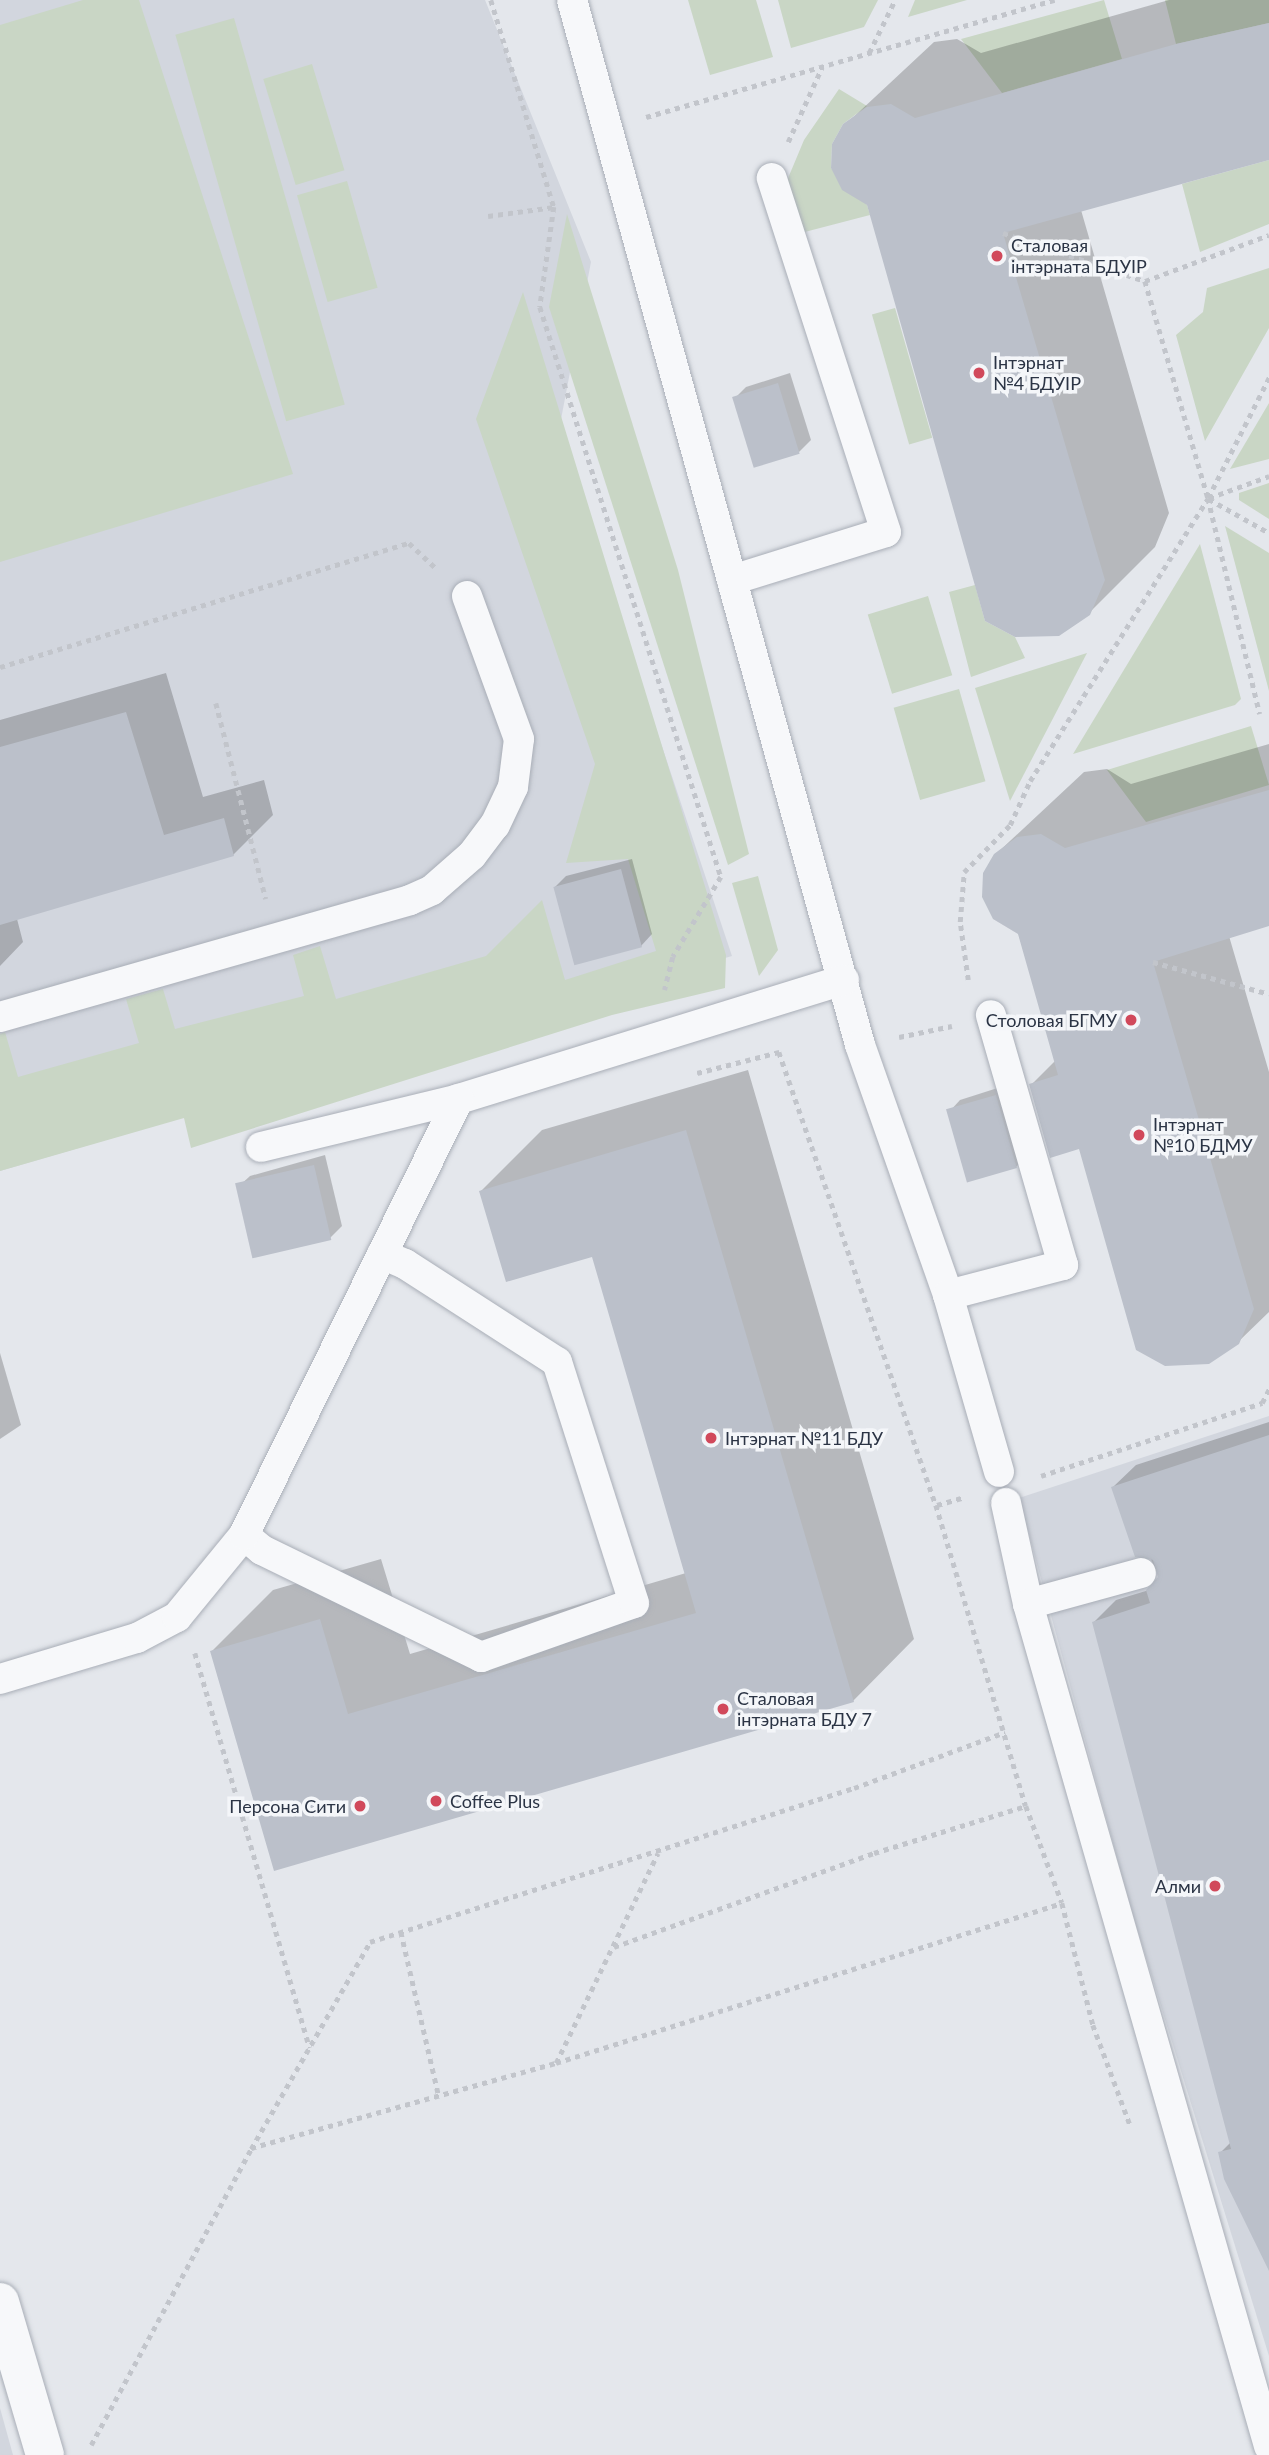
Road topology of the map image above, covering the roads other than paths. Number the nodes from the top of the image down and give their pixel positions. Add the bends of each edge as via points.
1 (572, 0) edge
2 (772, 178) road end
3 (732, 580) junction
4 (467, 596) road end
5 (844, 980) junction
6 (991, 1015) dead end
7 (0, 1017) edge
8 (459, 1099) junction
9 (261, 1147) dead end
10 (382, 1254) junction
11 (948, 1295) junction
12 (999, 1472) dead end
13 (1006, 1503) dead end
14 (244, 1535) junction
15 (1141, 1573) dead end
16 (1028, 1604) junction
17 (0, 1679) edge
18 (0, 2303) edge
19 (1262, 2384) edge
20 (1269, 2446) edge
21 (45, 2455) edge

1 - 3 lane
2 - 3 lane via 886,532
3 - 5 lane
4 - 7 lane via 519,739 513,787 495,825 472,855 432,890 410,900
5 - 8 lane
5 - 11 lane via 860,1045
6 - 11 lane via 1063,1265
8 - 9 lane
8 - 10 lane
10 - 14 lane
10 - 14 lane via 405,1264 557,1362 634,1603 481,1657 262,1550
11 - 12 lane
13 - 16 lane
14 - 17 lane via 177,1617 137,1638
15 - 16 lane
16 - 19 lane
18 - 21 street
19 - 20 lane

